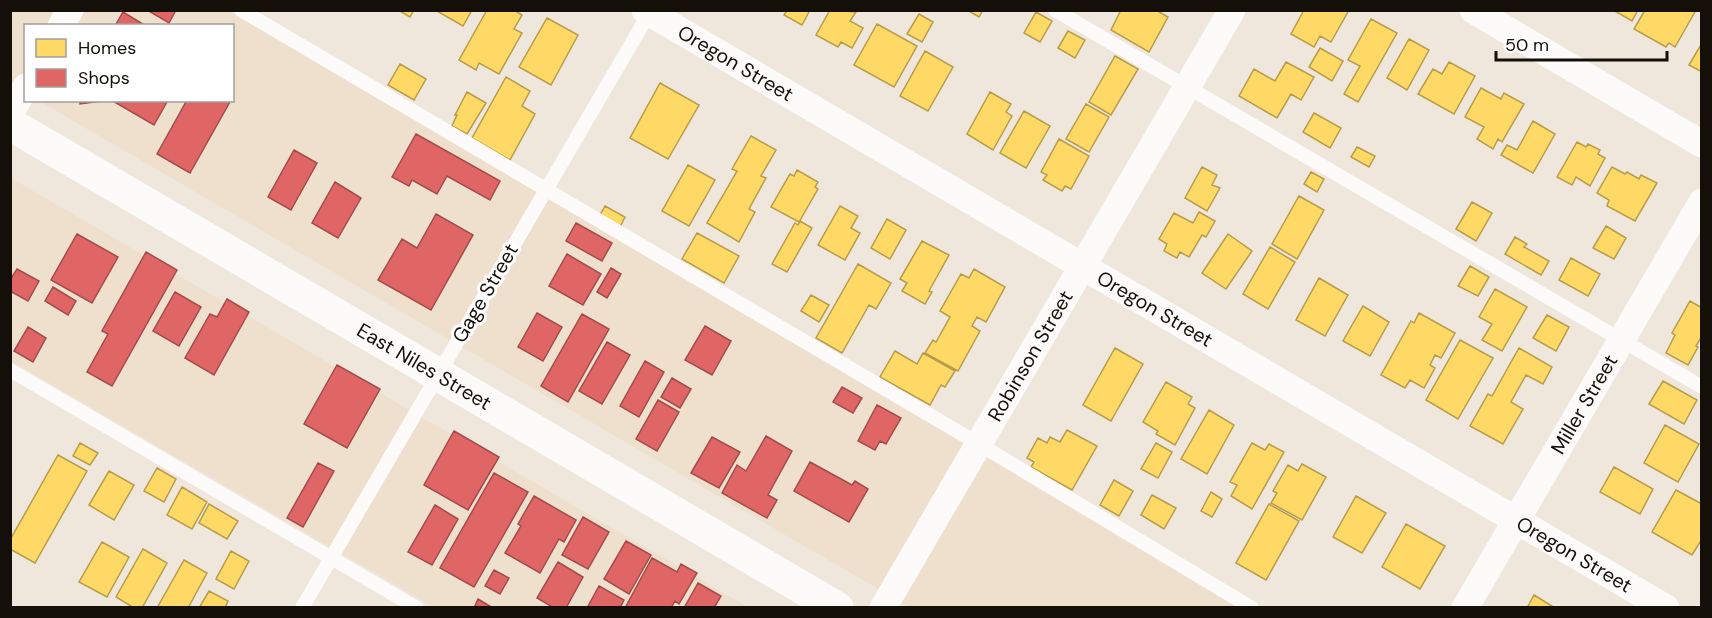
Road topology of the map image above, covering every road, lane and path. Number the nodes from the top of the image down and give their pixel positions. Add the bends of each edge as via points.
1 (70, 10) edge
2 (241, 10) edge
3 (1055, 10) edge
4 (1232, 10) edge
5 (1473, 10) edge
6 (648, 11) edge
7 (63, 24) edge
8 (1187, 88) junction
9 (24, 90) edge
10 (10, 113) edge
11 (10, 124) edge
12 (1701, 144) edge
13 (546, 189) junction
14 (1701, 202) edge
15 (1082, 267) junction
16 (1621, 340) junction
17 (10, 369) edge
18 (438, 374) junction
19 (1701, 387) edge
20 (979, 444) junction
21 (1516, 520) junction
22 (331, 558) junction
23 (302, 608) edge
24 (417, 608) edge
25 (837, 608) edge
26 (883, 608) edge
27 (1252, 608) edge
28 (1465, 608) edge
29 (1666, 608) edge

1 - 7 street
2 - 13 lane
3 - 8 lane
4 - 8 street, Robinson Street
5 - 12 street
6 - 13 lane, Gage Street
6 - 15 street, Oregon Street
8 - 15 street, Robinson Street
8 - 16 lane
9 - 10 street
11 - 18 main road, East Niles Street
13 - 18 lane, Gage Street
13 - 20 lane
14 - 16 street, Miller Street
15 - 20 street, Robinson Street
15 - 21 street, Oregon Street
16 - 19 lane
16 - 21 street, Miller Street
17 - 22 lane
18 - 22 lane, Gage Street
18 - 25 main road, East Niles Street
20 - 26 street, Robinson Street
20 - 27 lane
21 - 28 street, Miller Street
21 - 29 street, Oregon Street
22 - 23 lane, Gage Street
22 - 24 lane

